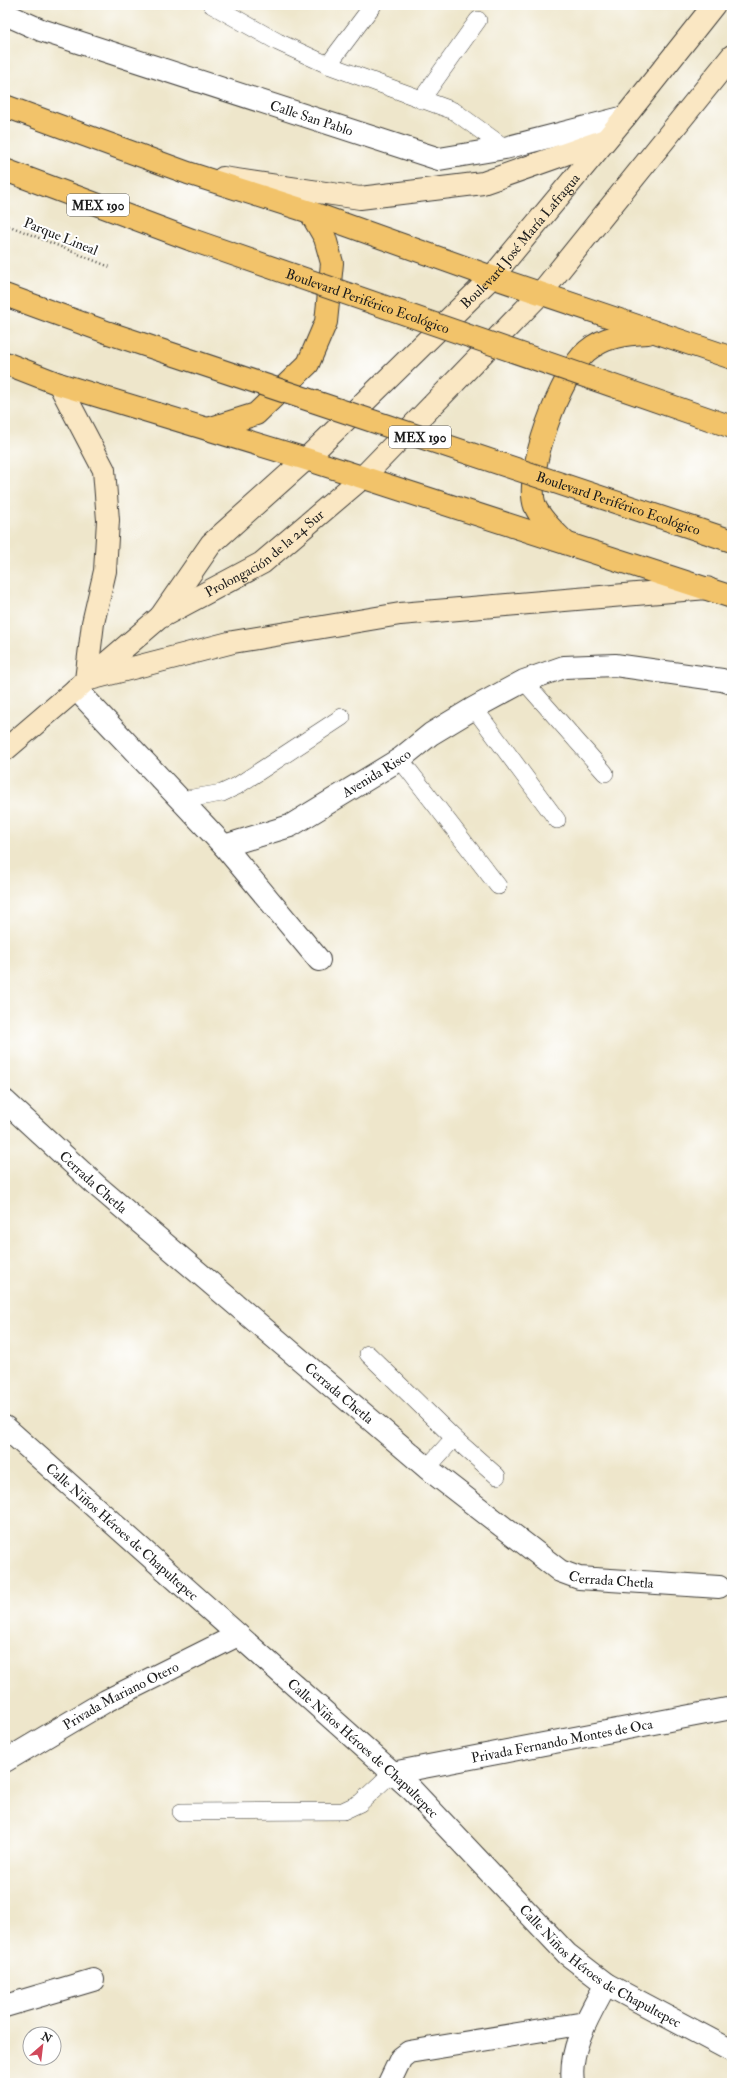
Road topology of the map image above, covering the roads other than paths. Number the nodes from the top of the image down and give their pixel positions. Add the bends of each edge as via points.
1 (212, 5) edge
2 (373, 5) edge
3 (714, 5) edge
4 (5, 14) edge
5 (478, 20) dead end
6 (732, 56) edge
7 (328, 66) junction
8 (421, 100) junction
9 (5, 106) edge
10 (625, 117) junction
11 (606, 140) junction
12 (505, 148) junction
13 (5, 170) edge
14 (188, 173) junction
15 (310, 212) junction
16 (492, 277) junction
17 (541, 293) junction
18 (5, 295) edge
19 (657, 333) junction
20 (732, 358) edge
21 (5, 363) edge
22 (59, 384) junction
23 (732, 427) edge
24 (208, 429) junction
25 (306, 459) junction
26 (363, 477) junction
27 (732, 541) edge
28 (568, 545) junction
29 (707, 588) junction
30 (732, 597) edge
31 (159, 618) junction
32 (524, 681) junction
33 (732, 683) edge
34 (81, 684) junction
35 (474, 708) junction
36 (342, 717) dead end
37 (5, 750) edge
38 (400, 759) junction
39 (605, 774) dead end
40 (181, 800) junction
41 (557, 820) dead end
42 (224, 846) junction
43 (498, 886) dead end
44 (319, 960) dead end
45 (5, 1101) edge
46 (368, 1354) dead end
47 (5, 1427) edge
48 (454, 1438) junction
49 (427, 1468) junction
50 (497, 1476) dead end
51 (720, 1587) dead end
52 (238, 1635) junction
53 (732, 1708) edge
54 (5, 1761) edge
55 (392, 1772) junction
56 (182, 1812) dead end
57 (93, 1980) dead end
58 (606, 1984) junction
59 (5, 2006) edge
60 (585, 2022) junction
61 (732, 2051) edge
62 (389, 2083) edge
63 (573, 2083) edge

1 - 7 lane via 278,42
2 - 7 lane
3 - 10 main road, Boulevard José María Lafragua
4 - 12 street, Calle San Pablo via 41,30 439,159
5 - 8 lane
6 - 17 main road
7 - 8 lane
8 - 12 lane via 454,111
9 - 14 highway
10 - 11 main road, Boulevard José María Lafragua
10 - 12 street, Calle San Pablo
11 - 14 main road via 483,183 360,198
11 - 16 main road, Boulevard José María Lafragua
13 - 23 highway, Boulevard Periférico Ecológico / MEX 190, bridge via 192,240
14 - 15 highway
15 - 16 highway
15 - 24 highway via 325,238 332,263 326,322 308,364 256,414
16 - 17 highway
16 - 25 main road, Boulevard José María Lafragua
17 - 19 highway
17 - 26 main road
18 - 27 highway, Boulevard Periférico Ecológico / MEX 190, bridge via 109,333
19 - 20 highway
19 - 28 highway via 621,334 587,351 578,361 544,430 532,480 532,493 541,516
21 - 22 highway
22 - 24 highway
22 - 34 main road via 104,470 108,520 105,571
24 - 25 highway
25 - 26 highway
25 - 31 main road, Prolongación de la 24 Sur via 211,544
26 - 28 highway
26 - 31 main road, Prolongación de la 24 Sur via 262,563
28 - 29 highway
29 - 30 highway
29 - 34 main road via 400,614 233,642
31 - 34 main road, Prolongación de la 24 Sur
32 - 33 street, Avenida Risco via 564,667 615,666 694,675
32 - 35 street, Avenida Risco
32 - 39 lane
34 - 37 main road, Prolongación de la 24 Sur
34 - 40 street
35 - 38 street, Avenida Risco via 431,734
35 - 41 lane
36 - 40 lane via 237,786 222,793
38 - 42 street, Avenida Risco via 290,826
38 - 43 lane
40 - 42 street
42 - 44 street
45 - 49 street, Cerrada Chetla via 96,1185
46 - 48 lane
47 - 52 street, Calle Niños Héroes de Chapultepec
48 - 49 lane
48 - 50 lane
49 - 51 street, Cerrada Chetla via 560,1571 579,1578
52 - 54 street, Privada Mariano Otero via 106,1701
52 - 55 street, Calle Niños Héroes de Chapultepec
53 - 55 street, Privada Fernando Montes de Oca
55 - 56 lane via 360,1803 343,1811
55 - 58 street, Calle Niños Héroes de Chapultepec via 567,1954
57 - 59 street
58 - 60 street
58 - 61 street, Calle Niños Héroes de Chapultepec
60 - 62 street via 409,2052 401,2058
60 - 63 street via 574,2054 571,2073

